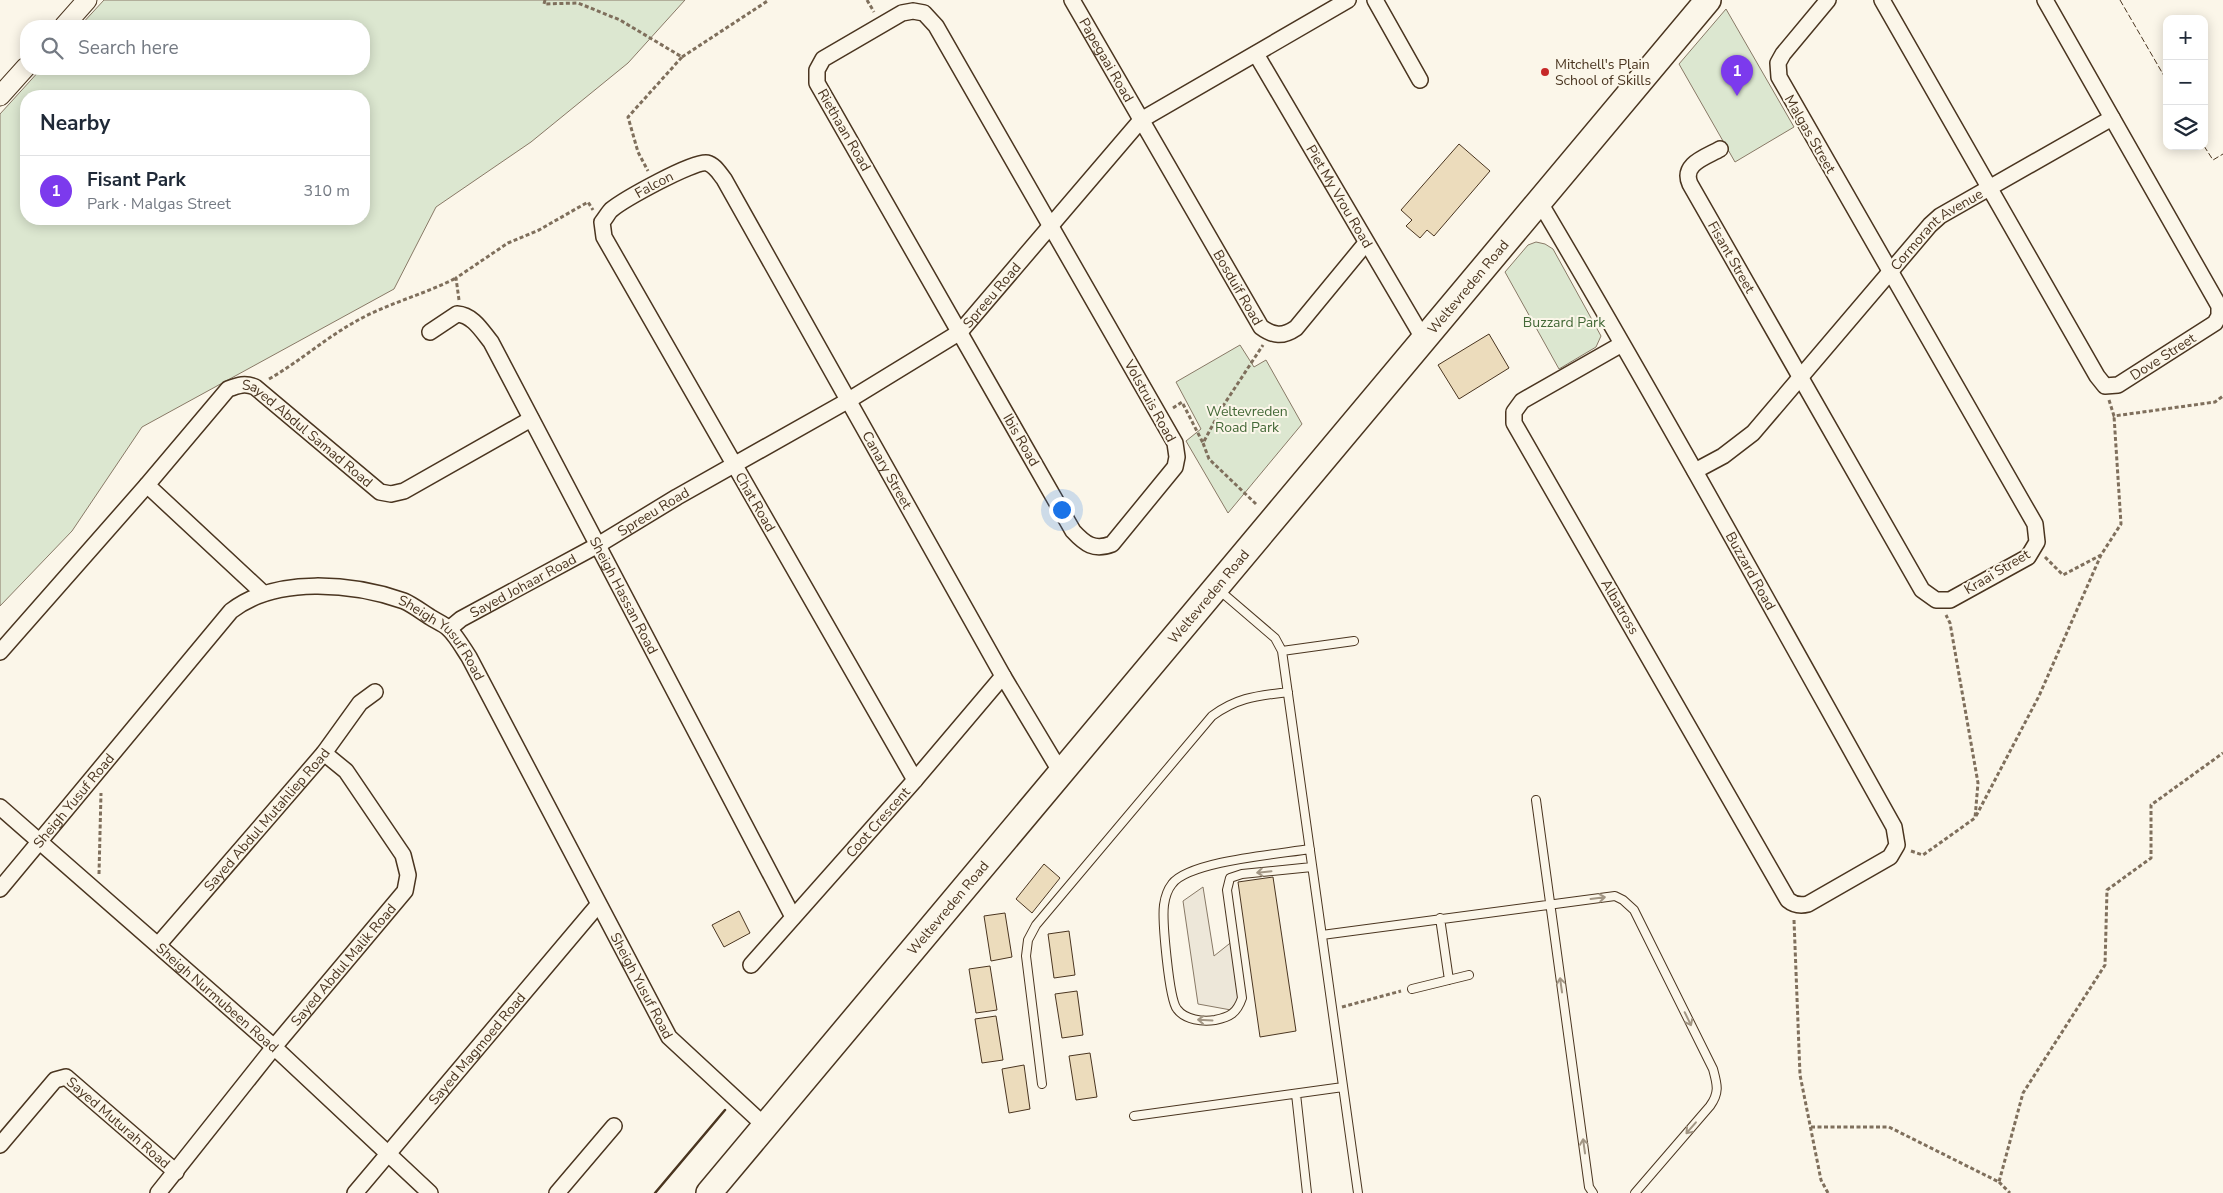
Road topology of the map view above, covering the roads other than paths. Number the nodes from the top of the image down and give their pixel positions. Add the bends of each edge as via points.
1 (87, 0) edge
2 (1348, 0) edge
3 (1375, 0) edge
4 (1708, 0) edge
5 (1828, 0) edge
6 (1882, 0) edge
7 (2045, 0) edge
8 (1076, 1) edge
9 (69, 20) edge
10 (1256, 54) junction
11 (20, 74) edge
12 (1420, 80) dead end
13 (0, 96) edge
14 (2112, 118) junction
15 (1140, 120) junction
16 (1720, 149) dead end
17 (715, 168) joint
18 (1991, 187) junction
19 (1539, 201) junction
20 (602, 222) joint
21 (1052, 227) junction
22 (1366, 243) junction
23 (1890, 271) junction
24 (430, 332) dead end
25 (960, 332) junction
26 (1423, 338) junction
27 (1622, 344) junction
28 (1800, 378) junction
29 (849, 400) junction
30 (531, 419) junction
31 (734, 466) junction
32 (1695, 471) junction
33 (147, 485) junction
34 (598, 545) junction
35 (1086, 545) joint
36 (1216, 587) junction
37 (263, 593) junction
38 (449, 629) junction
39 (1354, 641) dead end
40 (1282, 651) junction
41 (0, 652) edge
42 (1003, 676) junction
43 (375, 692) dead end
44 (1288, 692) junction
45 (324, 753) junction
46 (1060, 772) junction
47 (915, 780) junction
48 (1536, 800) dead end
49 (0, 807) edge
50 (40, 842) junction
51 (1897, 845) joint
52 (1310, 850) junction
53 (1312, 867) junction
54 (0, 889) edge
55 (1550, 904) junction
56 (598, 905) junction
57 (793, 917) junction
58 (1440, 918) junction
59 (1322, 935) junction
60 (158, 945) junction
61 (751, 965) dead end
62 (1469, 975) dead end
63 (1449, 980) junction
64 (1412, 988) road end
65 (274, 1047) junction
66 (1042, 1084) dead end
67 (1343, 1086) junction
68 (1296, 1094) junction
69 (1134, 1116) dead end
70 (614, 1126) dead end
71 (766, 1126) junction
72 (0, 1145) edge
73 (387, 1154) junction
74 (176, 1172) junction
75 (158, 1193) edge
76 (355, 1193) edge
77 (430, 1193) edge
78 (557, 1193) edge
79 (710, 1193) edge
80 (1307, 1193) edge
81 (1358, 1193) edge
82 (1593, 1193) edge
83 (1635, 1193) edge

1 - 9 street
2 - 10 street, Spreeu Road
3 - 12 street
4 - 19 main road, Weltevreden Road
5 - 23 street, Malgas Street via 1783,54 1778,63 1779,77
6 - 18 street
7 - 14 street
8 - 15 street, Papegaai Road
10 - 15 street, Spreeu Road
10 - 22 street, Piet My Vrou Road
11 - 13 street
14 - 18 street, Cormorant Avenue
14 - 18 street, Dove Street via 2218,302 2219,311 2215,323 2118,385 2105,386 2097,376
15 - 21 street, Spreeu Road
15 - 22 street, Bosduif Road via 1254,317 1270,334 1288,333 1296,328
16 - 28 street, Fisant Street via 1694,163 1688,171 1688,180
17 - 20 street, Falcon via 707,163 683,168 611,210
17 - 29 street, Canary Street
18 - 23 street, Cormorant Avenue via 1940,216
19 - 26 main road, Weltevreden Road
19 - 27 street, Buzzard Road
20 - 31 street, Chat Road via 604,237
21 - 25 street, Spreeu Road
21 - 25 street, Riethaan Road via 936,26 924,13 902,13 823,59 817,70 817,83
21 - 35 street, Volstruis Road via 1177,450 1175,467 1112,544 1101,548
22 - 26 street, Piet My Vrou Road
23 - 28 street, Cormorant Avenue
23 - 28 street, Kraai Street via 2035,524 2036,546 2028,557 1950,600 1938,601 1928,596
24 - 30 street, Sheigh Hassan Road via 460,314 473,320 491,342
25 - 29 street, Spreeu Road
25 - 35 street, Ibis Road via 1073,531
26 - 36 main road, Weltevreden Road
27 - 32 street, Buzzard Road
27 - 51 street, Albatross via 1522,401 1514,412 1514,423 1788,900 1798,905 1890,858
28 - 32 street, Cormorant Avenue via 1746,440
29 - 31 street, Spreeu Road
29 - 42 street, Canary Street
30 - 33 street, Sayed Abdul Samad Road via 404,491 391,494 380,492 255,387 245,384 228,389
30 - 34 street, Sheigh Hassan Road
31 - 34 street, Spreeu Road
31 - 47 street, Chat Road
32 - 51 street, Buzzard Road via 1894,827
33 - 37 street
33 - 41 street, Sayed Abdul Samad Road
34 - 38 street, Sayed Johaar Road via 461,619
34 - 57 street, Sheigh Hassan Road
36 - 40 lane via 1275,638
36 - 46 main road, Weltevreden Road
37 - 38 street, Sheigh Yusuf Road via 308,587 376,594 406,602
37 - 50 street, Sheigh Yusuf Road via 231,611
38 - 56 street, Sheigh Yusuf Road via 469,657
39 - 40 lane
40 - 44 lane
42 - 46 street, Canary Street
42 - 47 street, Coot Crescent
43 - 45 street, Sayed Abdul Mutahliep Road via 360,703
44 - 52 lane
44 - 66 lane via 1253,696 1230,703 1212,716 1036,925 1028,940 1026,956
45 - 60 street, Sayed Abdul Mutahliep Road
45 - 65 street, Sayed Abdul Malik Road via 346,771 403,855 407,881 405,891
46 - 71 main road, Weltevreden Road
47 - 57 street, Coot Crescent
48 - 55 lane
49 - 50 street, Sheigh Nurmubeen Road
50 - 54 street, Sheigh Yusuf Road
50 - 60 street, Sheigh Nurmubeen Road
52 - 53 lane
53 -> 52 lane via 1230,878 1227,890 1242,998 1239,1007 1228,1018 1208,1021 1187,1018 1172,998 1164,918 1166,897 1172,883 1185,873 1206,866
53 - 59 lane
55 - 58 lane
82 -> 55 lane via 1589,1188
55 -> 83 lane via 1615,896 1634,910 1713,1069 1718,1088 1716,1097
56 - 71 street, Sheigh Yusuf Road via 669,1037
56 - 73 street, Sayed Magmoed Road
57 - 61 street, Coot Crescent
58 - 59 lane
58 - 63 lane
59 - 67 lane
60 - 65 street, Sheigh Nurmubeen Road
62 - 63 lane
63 - 64 lane
65 - 73 street, Sheigh Nurmubeen Road
65 - 74 street, Sayed Abdul Malik Road
67 - 68 lane
67 - 81 lane
68 - 69 lane
68 - 80 lane
70 - 78 street
71 - 79 main road, Weltevreden Road
72 - 74 street, Sayed Muturah Road via 54,1080 66,1077
73 - 76 street, Sayed Magmoed Road
73 - 77 street, Sheigh Nurmubeen Road
74 - 75 street, Sayed Abdul Malik Road

